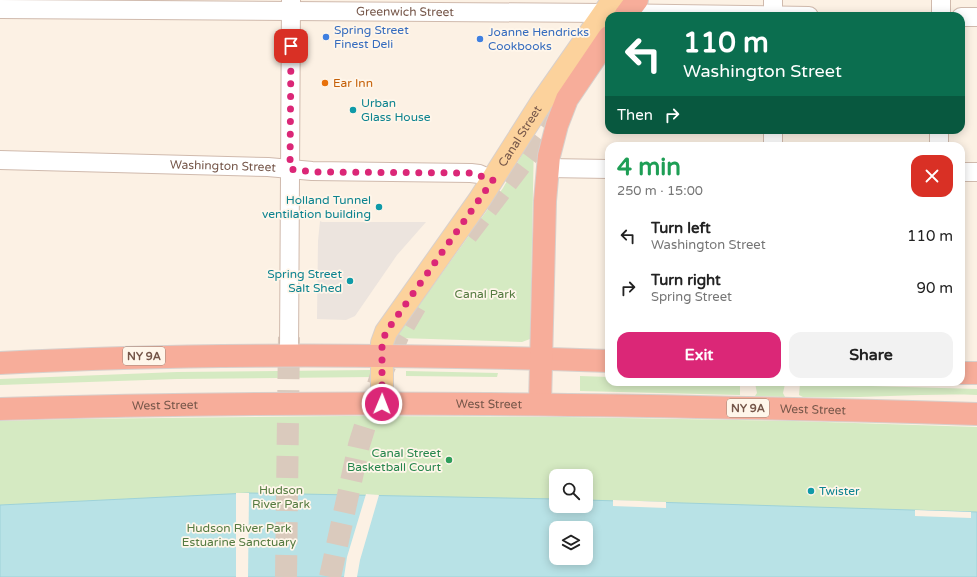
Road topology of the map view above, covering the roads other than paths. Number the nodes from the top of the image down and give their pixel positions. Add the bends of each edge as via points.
1 (773, 0) edge
2 (941, 0) edge
3 (100, 4) edge
4 (291, 5) edge
5 (621, 8) edge
6 (0, 9) edge
7 (697, 12) edge
8 (773, 12) edge
9 (941, 12) edge
10 (965, 17) edge
11 (977, 18) edge
12 (605, 27) edge
13 (605, 43) edge
14 (0, 160) edge
15 (548, 168) junction
16 (290, 169) junction
17 (605, 170) edge
18 (965, 172) edge
19 (977, 172) edge
20 (493, 180) junction
21 (289, 354) junction
22 (382, 354) junction
23 (542, 358) junction
24 (605, 361) edge
25 (0, 363) edge
26 (965, 373) edge
27 (977, 373) edge
28 (382, 404) junction
29 (540, 404) junction
30 (0, 409) edge
31 (977, 414) edge

1 - 8 street
2 - 9 street
3 - 4 street, Greenwich Street
3 - 6 street, Greenwich Street
4 - 5 street, Greenwich Street
4 - 16 street
5 - 7 street, Greenwich Street
10 - 11 street
12 - 20 main road, Canal Street via 541,103
13 - 15 highway, Canal Street via 567,99 554,136
14 - 16 street, Washington Street via 268,166
15 - 17 street
15 - 23 highway, Canal Street
16 - 20 street, Washington Street via 312,172 471,173
16 - 21 street
18 - 19 street
20 - 22 main road, Canal Street via 386,332
21 - 22 highway, NY 9A
21 - 25 highway, NY 9A via 137,356
22 - 23 highway, NY 9A
22 - 28 main road, Canal Street
23 - 24 highway, NY 9A
23 - 29 highway, Canal Street
26 - 27 highway
28 - 29 highway, West Street / NY 9A
28 - 30 highway, West Street / NY 9A
29 - 31 highway, West Street / NY 9A

